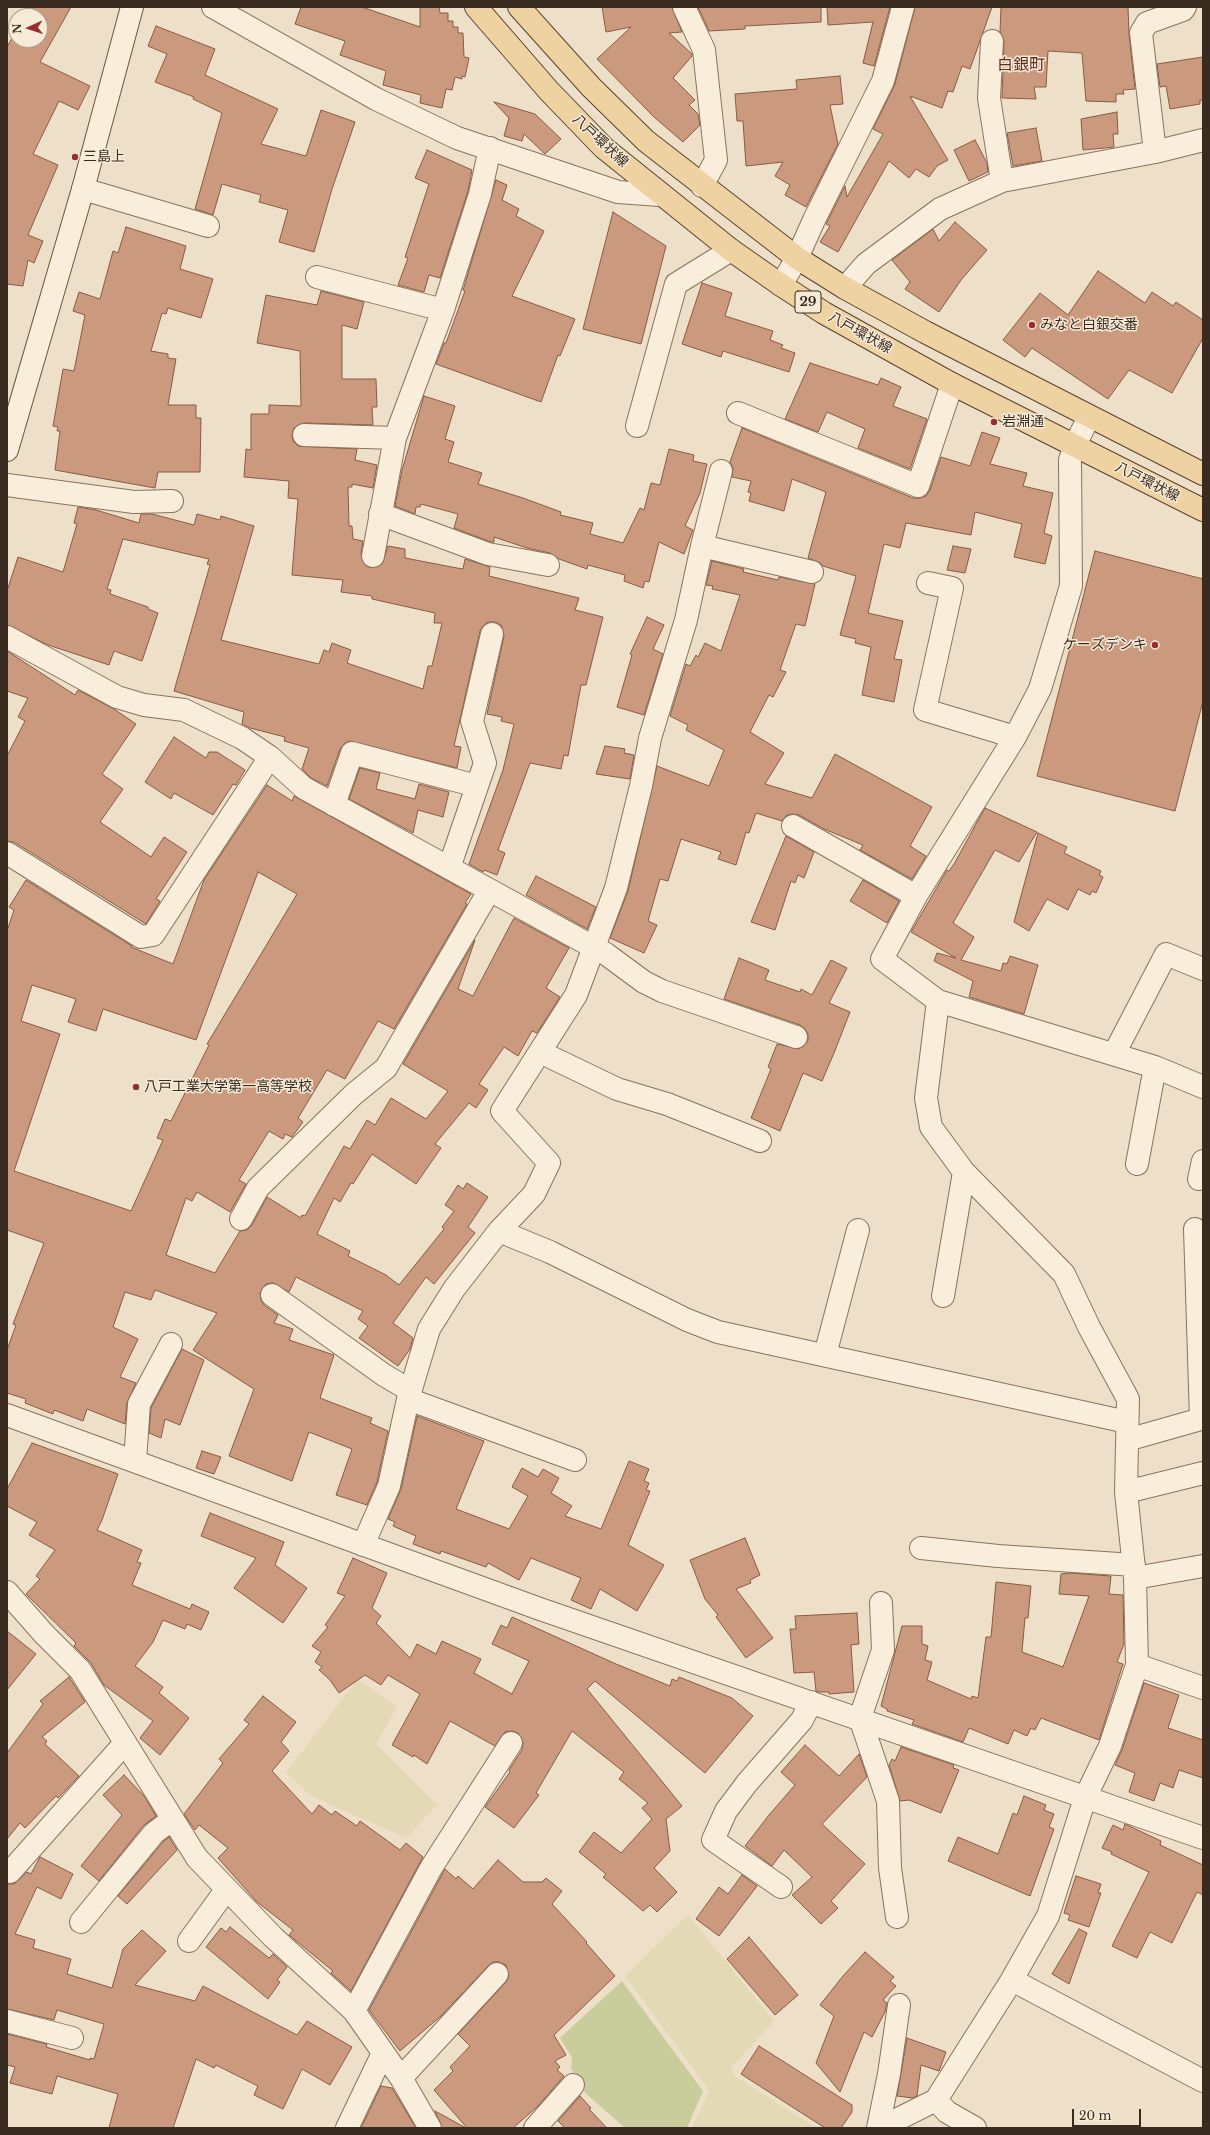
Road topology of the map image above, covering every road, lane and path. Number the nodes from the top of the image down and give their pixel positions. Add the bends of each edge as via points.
1 (132, 7) edge
2 (213, 7) edge
3 (476, 7) edge
4 (519, 7) edge
5 (684, 7) edge
6 (904, 7) edge
7 (1184, 7) edge
8 (992, 41) dead end
9 (1203, 140) edge
10 (490, 148) junction
11 (1155, 152) junction
12 (1002, 181) junction
13 (702, 186) junction
14 (83, 189) junction
15 (660, 195) junction
16 (208, 226) dead end
17 (730, 250) junction
18 (797, 258) junction
19 (318, 277) dead end
20 (781, 285) junction
21 (845, 288) junction
22 (443, 310) junction
23 (952, 384) junction
24 (738, 413) dead end
25 (1089, 417) junction
26 (637, 426) dead end
27 (304, 435) dead end
28 (395, 438) junction
29 (1074, 445) junction
30 (7, 450) edge
31 (721, 472) dead end
32 (1203, 474) edge
33 (7, 485) edge
34 (172, 501) dead end
35 (1203, 510) edge
36 (380, 514) junction
37 (702, 546) junction
38 (373, 556) dead end
39 (548, 565) dead end
40 (812, 572) dead end
41 (928, 583) dead end
42 (492, 634) dead end
43 (7, 637) edge
44 (1014, 737) junction
45 (270, 757) junction
46 (477, 786) junction
47 (334, 805) junction
48 (793, 826) dead end
49 (7, 853) edge
50 (449, 868) junction
51 (490, 891) junction
52 (916, 896) junction
53 (595, 949) junction
54 (1203, 970) edge
55 (938, 1001) junction
56 (796, 1036) dead end
57 (540, 1052) junction
58 (1114, 1054) junction
59 (1155, 1067) junction
60 (1203, 1087) edge
61 (760, 1141) dead end
62 (1136, 1164) dead end
63 (964, 1172) junction
64 (241, 1219) dead end
65 (1195, 1229) dead end
66 (858, 1230) dead end
67 (499, 1231) junction
68 (272, 1295) dead end
69 (943, 1296) dead end
70 (171, 1344) dead end
71 (825, 1355) junction
72 (409, 1395) junction
73 (7, 1415) edge
74 (1127, 1431) junction
75 (575, 1460) dead end
76 (135, 1462) junction
77 (1203, 1473) edge
78 (1126, 1492) junction
79 (363, 1545) junction
80 (921, 1548) dead end
81 (1203, 1566) edge
82 (1134, 1571) junction
83 (7, 1592) edge
84 (881, 1602) dead end
85 (1137, 1665) junction
86 (1203, 1688) edge
87 (810, 1702) junction
88 (860, 1718) junction
89 (125, 1743) junction
90 (511, 1743) dead end
91 (1085, 1798) junction
92 (173, 1819) junction
93 (1203, 1838) edge
94 (10, 1872) dead end
95 (781, 1887) dead end
96 (226, 1890) junction
97 (897, 1917) dead end
98 (81, 1922) dead end
99 (189, 1941) dead end
100 (497, 1974) dead end
101 (1012, 1980) junction
102 (899, 2005) dead end
103 (354, 2011) junction
104 (7, 2021) edge
105 (72, 2038) dead end
106 (383, 2053) junction
107 (401, 2078) junction
108 (1203, 2082) edge
109 (573, 2085) dead end
110 (936, 2100) junction
111 (347, 2128) edge
112 (430, 2128) edge
113 (535, 2128) edge
114 (879, 2128) edge
115 (975, 2128) edge

1 - 14 street
2 - 10 street via 376,99 457,138
3 - 15 main road, 八戸環状線 / 29 via 549,91 599,142
4 - 13 main road, 29 via 591,87 646,141
5 - 13 street via 704,50 716,160
6 - 18 street via 883,81
7 - 11 street via 1183,10 1147,23 1141,33
8 - 12 street via 990,98
9 - 11 street
10 - 15 street via 618,192
10 - 22 street via 480,194
11 - 12 street
12 - 21 street via 940,210 866,264
13 - 18 main road, 29
14 - 16 street
14 - 30 street
15 - 17 main road, 八戸環状線 / 29
17 - 20 main road, 八戸環状線 / 29
17 - 26 street via 676,284
18 - 20 street
18 - 21 main road, 29
19 - 22 street
20 - 23 main road, 八戸環状線 / 29 via 824,313
21 - 25 main road, 29
22 - 28 street
23 - 24 street via 918,486
23 - 29 main road, 八戸環状線 / 29
25 - 29 street
25 - 32 main road, 29
27 - 28 street
28 - 36 street
29 - 35 main road, 八戸環状線 / 29
29 - 44 street via 1070,460 1072,586 1040,689
31 - 37 street
33 - 34 street via 134,502
36 - 38 street
36 - 39 street via 488,554
37 - 40 street
37 - 53 street via 686,620 650,738 616,888
41 - 44 street via 952,588 925,710
42 - 46 street via 472,721 485,763
43 - 45 street via 117,696 144,705 184,710 242,738
44 - 52 street
45 - 47 street via 304,788
45 - 49 street via 153,935 141,937
46 - 47 street via 352,753
46 - 50 street
47 - 50 street
48 - 52 street
50 - 51 street
51 - 53 street
51 - 64 street via 386,1068 354,1094 258,1188
52 - 55 street via 882,959
53 - 56 street via 644,982 662,990
53 - 57 street via 576,995
54 - 58 street via 1166,954
55 - 58 street
55 - 63 street via 926,1098 931,1127
57 - 61 street via 617,1089 667,1104
57 - 67 street via 502,1111 549,1163 534,1194
58 - 59 street
59 - 60 street
59 - 62 street
63 - 69 street
63 - 74 street via 1064,1274 1128,1399
65 - 74 street via 1201,1419
66 - 71 street
67 - 71 street via 550,1252 687,1320 718,1332
67 - 72 street via 454,1289 429,1329
68 - 72 street
70 - 76 street via 139,1404
71 - 74 street
72 - 75 street
72 - 79 street via 389,1486
73 - 76 street
74 - 78 street
76 - 79 street
77 - 78 street
78 - 82 street
79 - 87 street
80 - 82 street
81 - 82 street
82 - 85 street
83 - 89 street via 80,1670
84 - 88 street via 883,1650
85 - 86 street
85 - 91 street via 1110,1746
87 - 88 street
87 - 95 street via 802,1720 726,1811 713,1840
88 - 91 street
88 - 97 street via 888,1801 890,1868
89 - 92 street
89 - 94 street
90 - 103 street via 431,1868
91 - 93 street
91 - 101 street via 1048,1916
92 - 96 street via 197,1858
92 - 98 street via 154,1833
96 - 99 street
96 - 103 street
100 - 107 street
101 - 108 street
101 - 110 street
102 - 114 street via 890,2074
103 - 106 street
104 - 105 street
106 - 107 street
106 - 111 street
107 - 112 street
109 - 113 street
110 - 114 street
110 - 115 street via 947,2112

